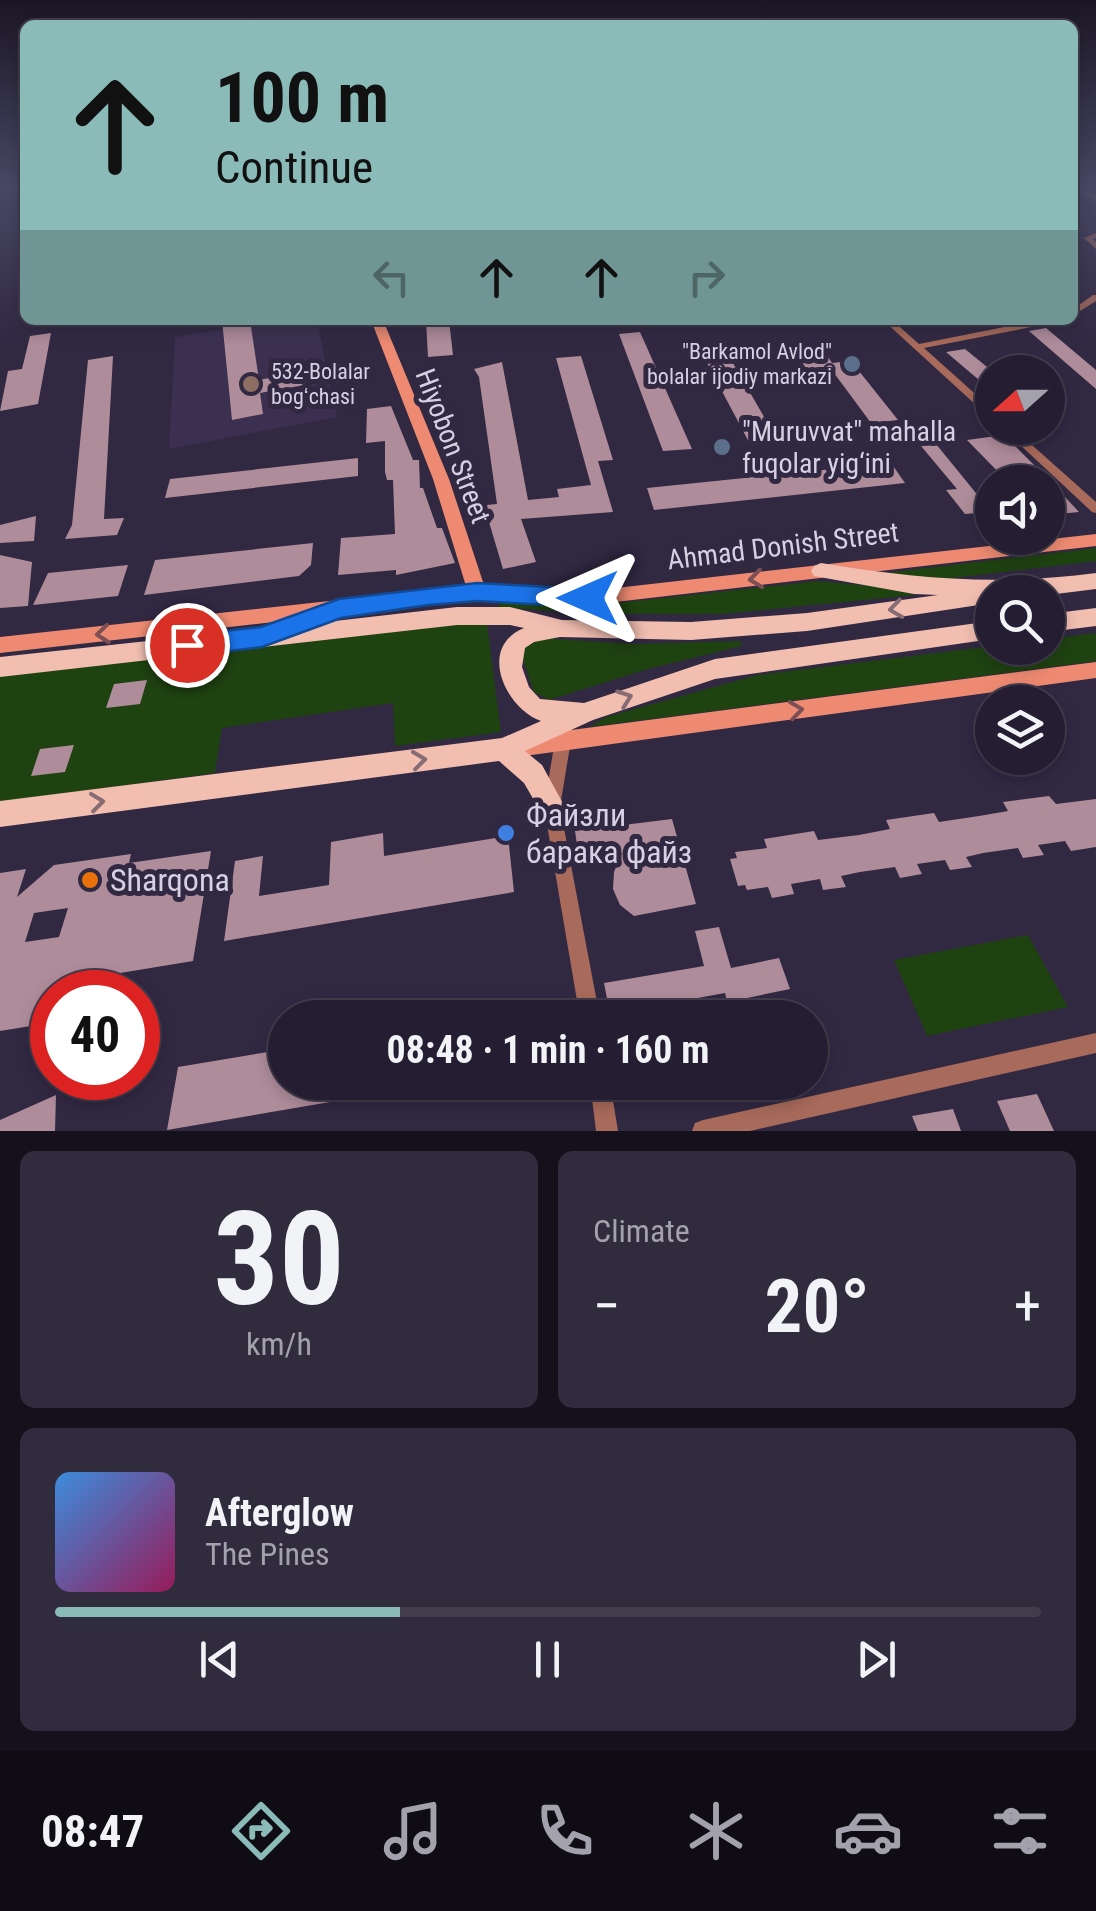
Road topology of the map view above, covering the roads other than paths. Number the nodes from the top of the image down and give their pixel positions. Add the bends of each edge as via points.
1 (378, 325) edge
2 (893, 325) edge
3 (1027, 325) edge
4 (918, 347) junction
5 (975, 399) edge
6 (1026, 445) edge
7 (1096, 509) edge
8 (1096, 540) edge
9 (820, 571) junction
10 (1096, 581) edge
11 (1065, 585) edge
12 (975, 588) edge
13 (477, 592) junction
14 (975, 597) edge
15 (339, 608) junction
16 (1096, 617) edge
17 (1065, 621) edge
18 (562, 629) junction
19 (975, 632) edge
20 (262, 637) junction
21 (0, 645) edge
22 (0, 667) edge
23 (1096, 670) edge
24 (572, 725) junction
25 (503, 749) junction
26 (552, 807) junction
27 (0, 814) edge
28 (587, 1000) edge
29 (1096, 1043) edge
30 (603, 1100) edge
31 (607, 1131) edge
32 (703, 1131) edge

1 - 13 street, Hiyobon Street via 441,478
2 - 4 street
3 - 4 street
4 - 5 street
6 - 7 street
8 - 9 street, Ahmad Donish Street
9 - 12 main road
9 -> 13 street, Ahmad Donish Street via 588,598
10 - 11 main road
13 - 15 street, Ahmad Donish Street
14 -> 18 main road via 773,626
15 - 20 main road
15 -> 21 street, Ahmad Donish Street
16 - 17 main road
18 - 20 main road via 487,615
18 - 24 main road via 526,636 511,658 527,702
24 -> 19 main road via 714,669
20 - 22 main road
24 -> 23 street
24 - 25 main road
24 - 26 street
25 - 26 main road via 532,774
27 -> 25 main road
26 - 28 street
29 - 32 street
30 - 31 street

